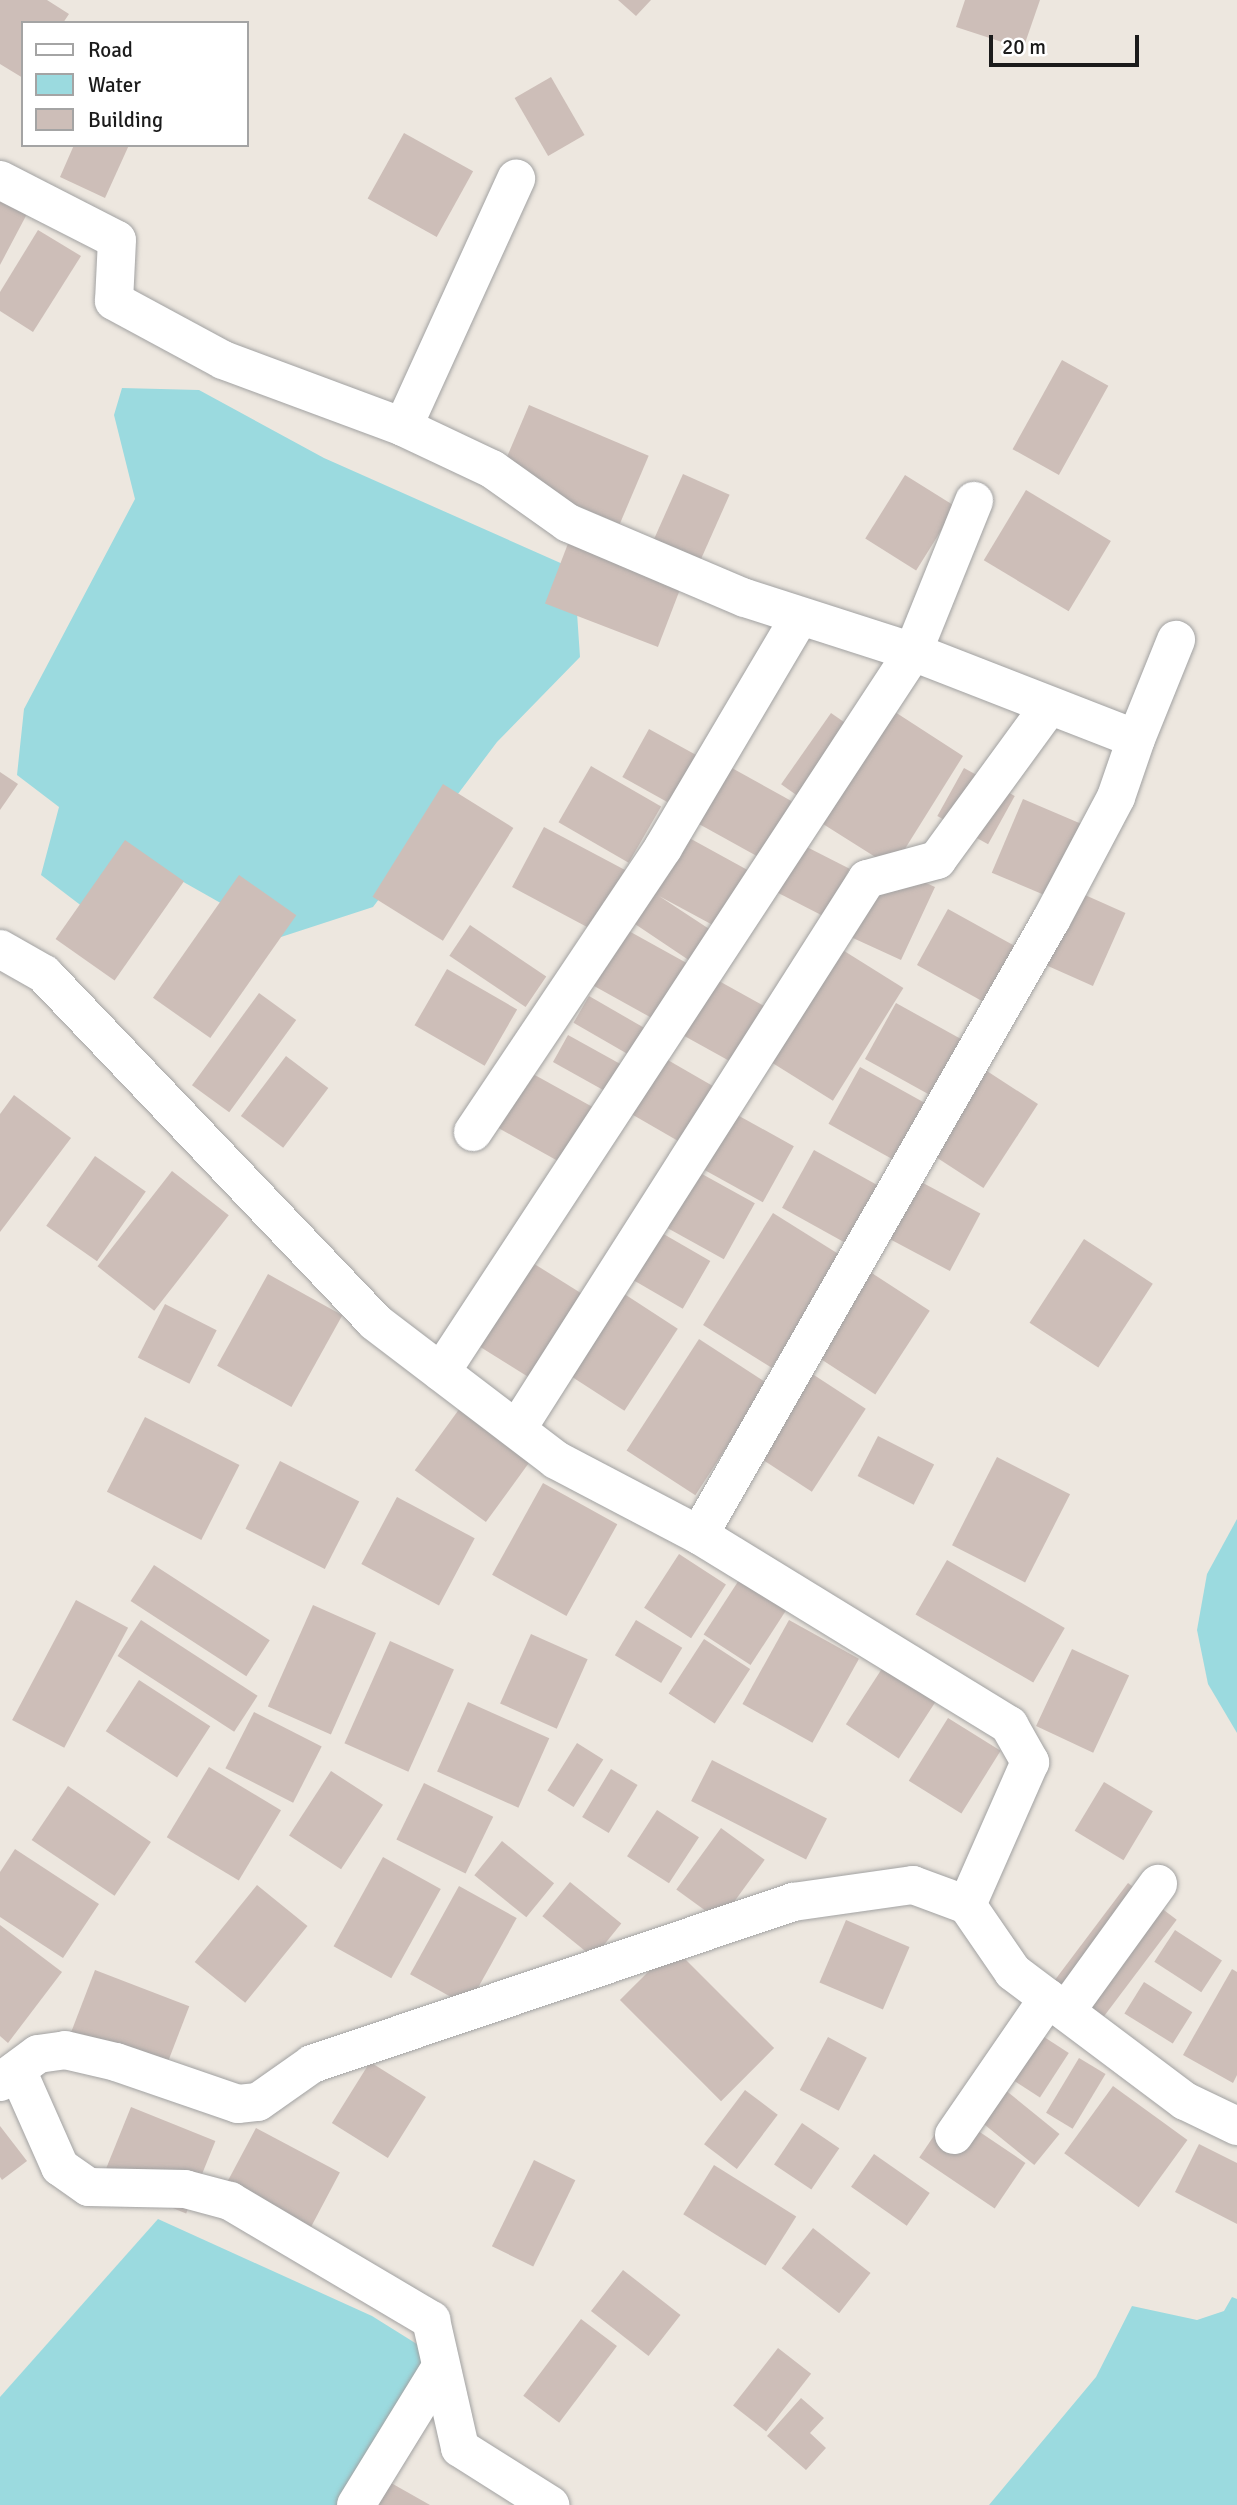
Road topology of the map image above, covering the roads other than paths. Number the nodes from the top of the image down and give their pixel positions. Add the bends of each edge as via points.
1 (516, 179) dead end
2 (0, 180) edge
3 (402, 427) junction
4 (974, 501) dead end
5 (799, 618) junction
6 (1177, 640) dead end
7 (914, 652) junction
8 (1048, 708) junction
9 (1136, 739) junction
10 (0, 949) edge
11 (473, 1132) dead end
12 (441, 1371) junction
13 (517, 1429) junction
14 (699, 1535) junction
15 (1158, 1884) dead end
16 (967, 1905) junction
17 (1057, 2005) junction
18 (9, 2076) edge
19 (1237, 2126) edge
20 (954, 2135) dead end
21 (441, 2367) junction
22 (356, 2505) edge
23 (550, 2505) edge

1 - 3 street
2 - 3 street via 117,240 114,301 223,360
3 - 5 street via 492,469 568,523
4 - 7 street
5 - 7 street
5 - 11 street via 663,848
6 - 9 street
7 - 8 street
7 - 12 street
8 - 9 street
8 - 13 street via 937,860 867,879
9 - 14 street via 1116,797 1051,920
10 - 12 street via 44,974 375,1322
12 - 13 street
13 - 14 street via 556,1460
14 - 16 street via 1009,1726 1030,1762
15 - 17 street
16 - 17 street via 1013,1972
16 - 18 street via 913,1885 793,1902 312,2064 258,2102 238,2104 116,2062 65,2050 38,2054
17 - 19 street via 1185,2101
17 - 20 street
18 - 21 street via 60,2167 89,2187 185,2189 230,2201 431,2320
21 - 22 street
21 - 23 street via 460,2448

